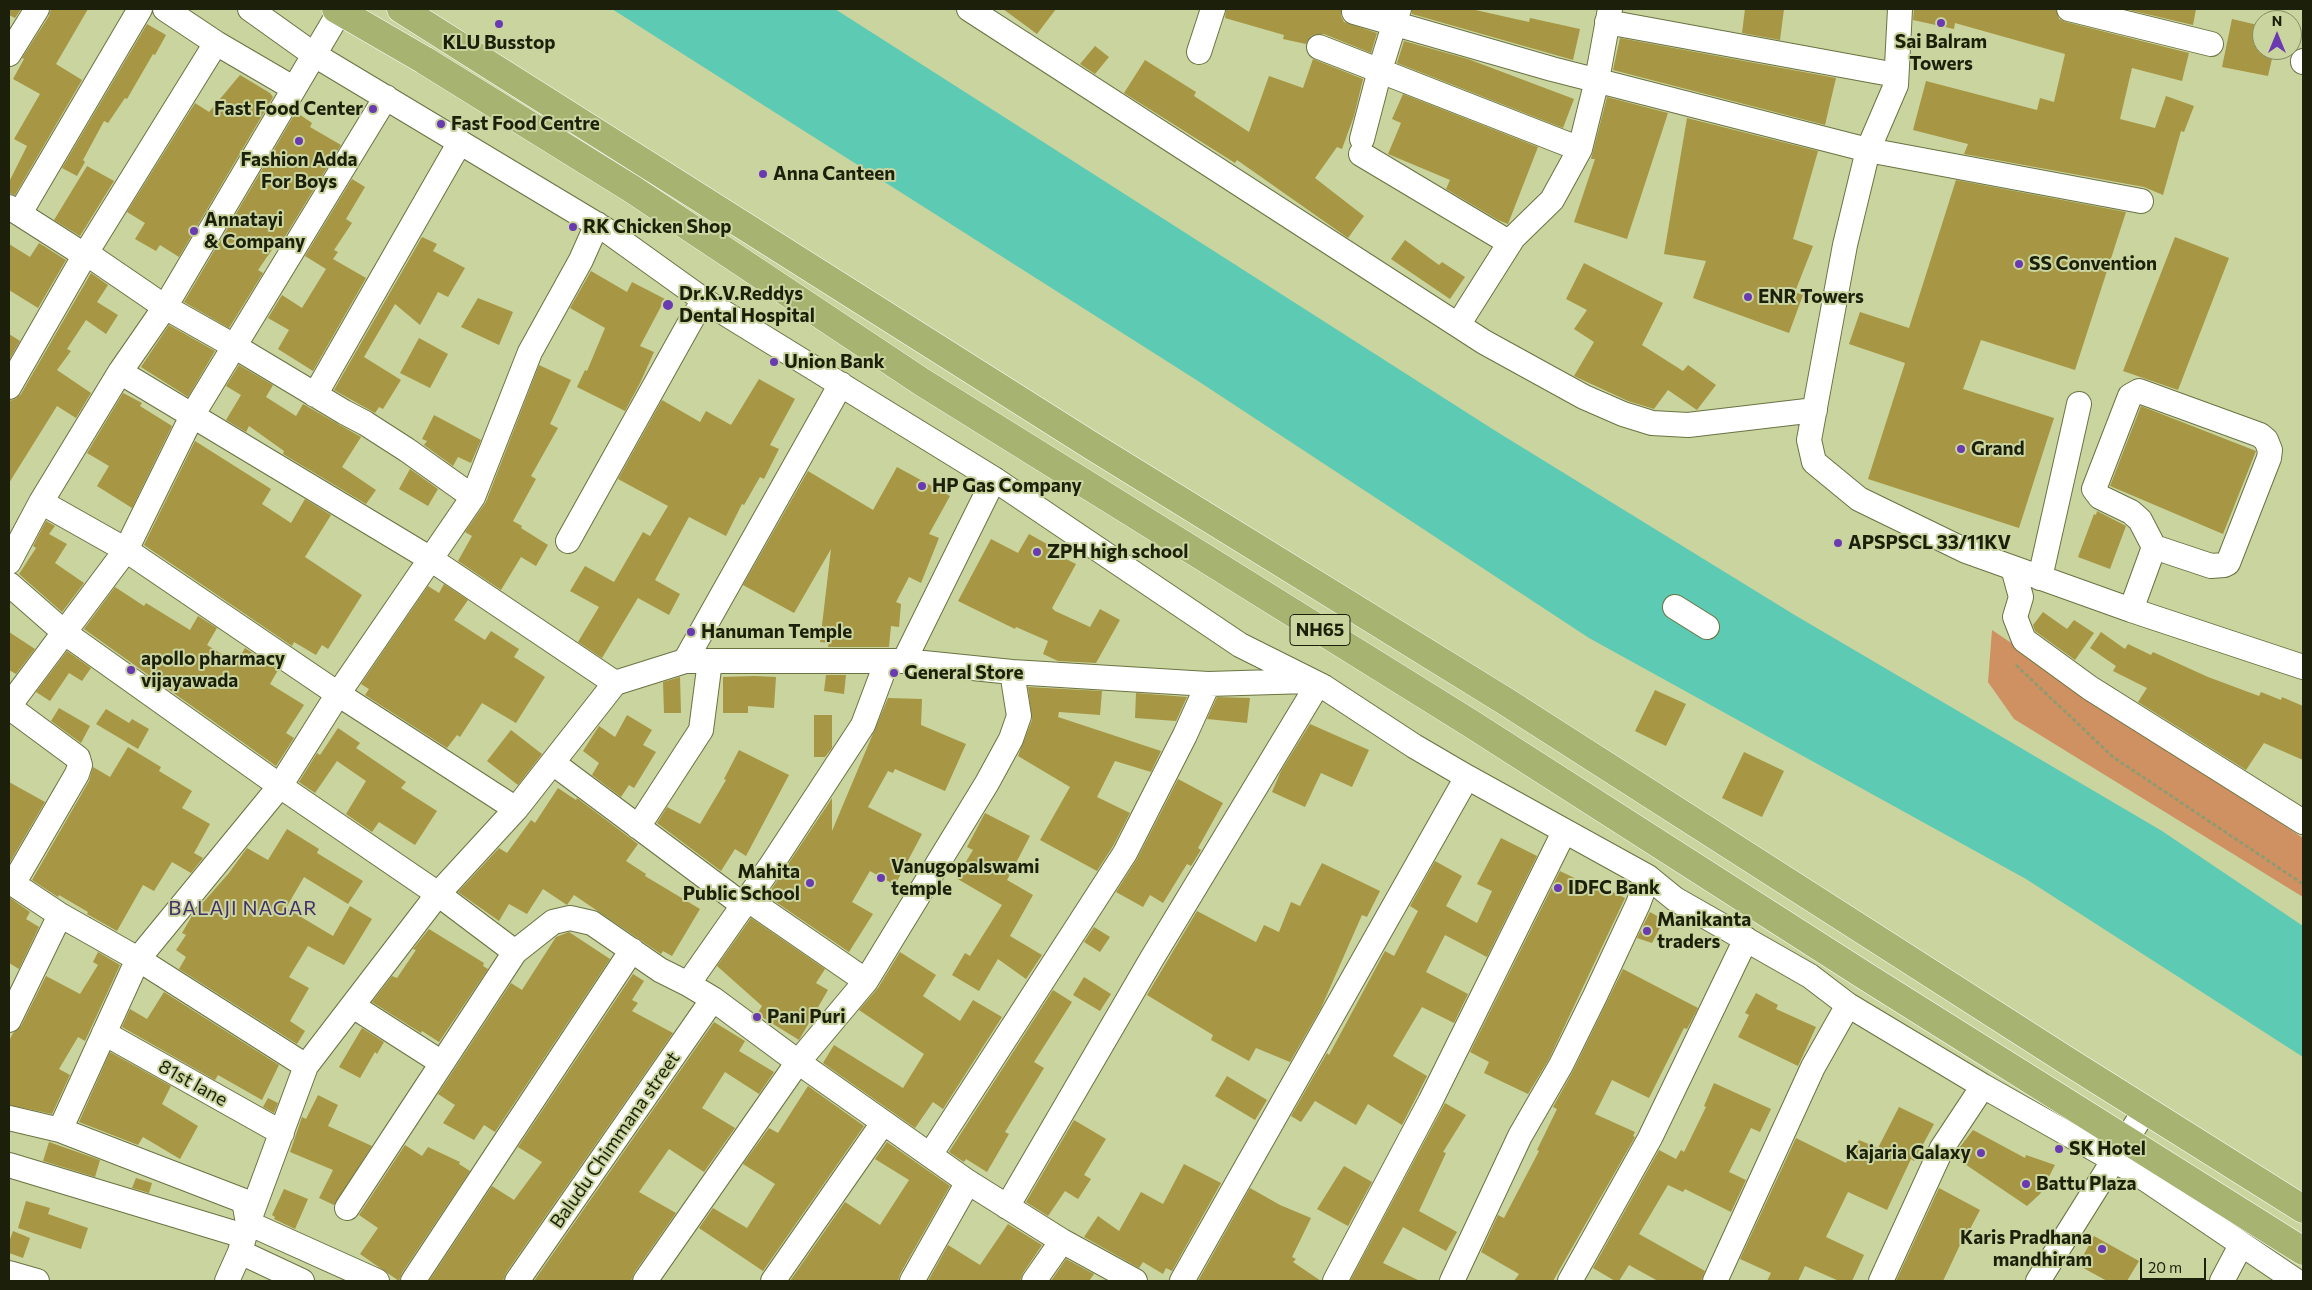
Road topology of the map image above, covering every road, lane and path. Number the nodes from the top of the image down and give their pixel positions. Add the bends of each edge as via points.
1 (37, 9) edge
2 (140, 9) edge
3 (165, 9) edge
4 (250, 9) edge
5 (402, 9) edge
6 (969, 9) edge
7 (1213, 9) edge
8 (1900, 9) edge
9 (2069, 9) edge
10 (338, 10) edge
11 (1354, 12) dead end
12 (1398, 16) edge
13 (1609, 16) edge
14 (216, 43) junction
15 (2211, 44) dead end
16 (1319, 47) dead end
17 (1199, 52) dead end
18 (9, 54) edge
19 (313, 54) junction
20 (1380, 70) junction
21 (1896, 75) junction
22 (1597, 80) junction
23 (294, 88) junction
24 (386, 97) junction
25 (460, 142) junction
26 (1580, 149) junction
27 (1868, 150) junction
28 (2141, 201) dead end
29 (13, 213) edge
30 (597, 224) junction
31 (1510, 243) junction
32 (86, 253) junction
33 (705, 301) junction
34 (165, 306) junction
35 (1458, 325) junction
36 (234, 346) junction
37 (120, 372) junction
38 (841, 384) junction
39 (9, 387) edge
40 (316, 395) junction
41 (2079, 404) dead end
42 (1815, 410) junction
43 (193, 414) junction
44 (994, 480) junction
45 (473, 497) junction
46 (41, 502) junction
47 (568, 540) dead end
48 (2154, 547) junction
49 (126, 550) junction
50 (430, 558) junction
51 (9, 562) edge
52 (2012, 568) junction
53 (2040, 578) junction
54 (9, 584) edge
55 (1675, 607) dead end
56 (2132, 610) junction
57 (1706, 627) dead end
58 (65, 633) junction
59 (685, 660) junction
60 (710, 660) junction
61 (896, 661) junction
62 (2013, 662) dead end
63 (2303, 668) edge
64 (1012, 672) junction
65 (1315, 682) junction
66 (616, 683) junction
67 (1208, 684) junction
68 (338, 694) junction
69 (9, 706) edge
70 (553, 763) junction
71 (1466, 777) junction
72 (280, 786) junction
73 (516, 809) junction
74 (2303, 822) edge
75 (638, 827) junction
76 (1564, 832) junction
77 (1648, 877) junction
78 (11, 883) edge
79 (2303, 884) edge
80 (438, 894) junction
81 (745, 902) junction
82 (60, 915) junction
83 (1746, 939) junction
84 (632, 950) junction
85 (515, 952) junction
86 (138, 959) junction
87 (866, 981) junction
88 (688, 984) junction
89 (713, 999) junction
90 (1848, 1005) junction
91 (353, 1006) junction
92 (9, 1020) edge
93 (104, 1033) junction
94 (798, 1062) junction
95 (442, 1064) junction
96 (306, 1066) junction
97 (1983, 1086) junction
98 (2145, 1110) junction
99 (9, 1118) edge
100 (883, 1124) junction
101 (60, 1130) junction
102 (282, 1133) junction
103 (2121, 1150) junction
104 (930, 1156) junction
105 (9, 1165) edge
106 (968, 1182) junction
107 (1008, 1207) junction
108 (348, 1208) dead end
109 (2303, 1209) edge
110 (244, 1237) junction
111 (1062, 1241) junction
112 (2241, 1245) junction
113 (2303, 1251) edge
114 (9, 1273) edge
115 (37, 1281) edge
116 (227, 1281) edge
117 (302, 1281) edge
118 (377, 1281) edge
119 (413, 1281) edge
120 (517, 1281) edge
121 (645, 1281) edge
122 (773, 1281) edge
123 (912, 1281) edge
124 (1034, 1281) edge
125 (1135, 1281) edge
126 (1182, 1281) edge
127 (1335, 1281) edge
128 (1452, 1281) edge
129 (1570, 1281) edge
130 (1715, 1281) edge
131 (1881, 1281) edge
132 (2038, 1281) edge
133 (2222, 1281) edge
134 (2296, 1281) edge

1 - 18 street
2 - 29 street
3 - 14 street
4 - 19 street
5 - 98 highway, NH65 via 1083,440 1505,701
6 - 35 street
7 - 17 street
8 - 21 street
9 - 15 street
10 - 19 street
10 - 103 highway, NH65 via 632,190 922,382 1462,718 1862,974
11 - 12 street
12 - 20 street
12 - 22 street
13 - 21 street
13 - 22 street
14 - 23 street
14 - 32 street
16 - 20 street
19 - 23 street
19 - 24 street
20 - 26 street
20 - 31 street via 1362,146
21 - 27 street via 1896,85
22 - 26 street
22 - 27 street
23 - 34 street
24 - 25 street
24 - 36 street
25 - 30 street
25 - 40 street
26 - 31 street via 1552,200
27 - 28 street
27 - 42 street via 1845,245
29 - 32 street
30 - 33 street
30 - 45 street via 581,260 530,352
31 - 35 street
32 - 34 street
32 - 39 street
33 - 38 street
33 - 47 street
34 - 36 street
34 - 37 street
35 - 42 street via 1584,397 1652,423 1688,425
36 - 40 street
36 - 43 street
37 - 43 street
37 - 46 street
38 - 44 street
38 - 59 street
40 - 45 street via 407,450
41 - 53 street
42 - 52 street via 1809,440 1814,462 1832,478 1859,499 1966,551
43 - 49 street
43 - 50 street
44 - 61 street
44 - 65 street via 1240,645
45 - 50 street
46 - 49 street
46 - 51 street
48 - 48 street via 2211,566 2228,563 2270,450 2260,435 2139,391 2130,396 2094,489 2100,497 2140,520
48 - 56 street
49 - 58 street
49 - 68 street
50 - 66 street
50 - 68 street
52 - 53 street
52 - 74 street via 2021,597 2015,617 2024,640 2090,688
53 - 56 street
54 - 58 street
55 - 57 street
56 - 63 street
58 - 69 street
58 - 72 street
59 - 60 street
59 - 66 street
60 - 61 street
60 - 75 street via 701,730
61 - 64 street
61 - 81 street via 863,724
62 - 79 path via 2113,757
64 - 67 street
64 - 87 street via 1019,716 1011,739
65 - 67 street
65 - 71 street
65 - 107 street
66 - 70 street
67 - 104 street via 1125,853
68 - 72 street
68 - 73 street
69 - 78 street via 78,758 80,765
70 - 73 street
70 - 75 street
71 - 76 street
71 - 126 street
72 - 80 street
72 - 86 street
73 - 80 street
75 - 81 street
76 - 77 street
76 - 127 street via 1430,1102
77 - 83 street via 1675,899
77 - 128 street via 1595,996 1561,1065 1520,1136
78 - 82 street
80 - 85 street
80 - 91 street
81 - 87 street
81 - 88 street
82 - 86 street
82 - 92 street
83 - 90 street via 1810,976
83 - 129 street via 1650,1138
84 - 85 street via 592,923 570,918 553,922
84 - 88 street via 660,970
84 - 119 street
85 - 95 street
86 - 93 street
86 - 96 street
87 - 94 street
88 - 89 street
89 - 94 street
89 - 120 street, Baludu Chimmana street
90 - 97 street
90 - 130 street via 1813,1067
91 - 95 street
91 - 96 street
93 - 101 street
93 - 102 street, 81st lane
94 - 100 street
94 - 121 street
95 - 108 street
96 - 102 street
97 - 103 street
97 - 131 street via 1942,1148
98 - 103 street
98 - 109 highway, NH65
99 - 101 street
100 - 104 street
100 - 122 street
101 - 110 street via 244,1201
102 - 110 street
103 - 112 street
103 - 113 highway, NH65
103 - 132 street
104 - 106 street
105 - 110 street
106 - 107 street
106 - 123 street
107 - 111 street
110 - 116 street
110 - 117 street
110 - 118 street
111 - 124 street
111 - 125 street
112 - 133 street
112 - 134 street
114 - 115 street

